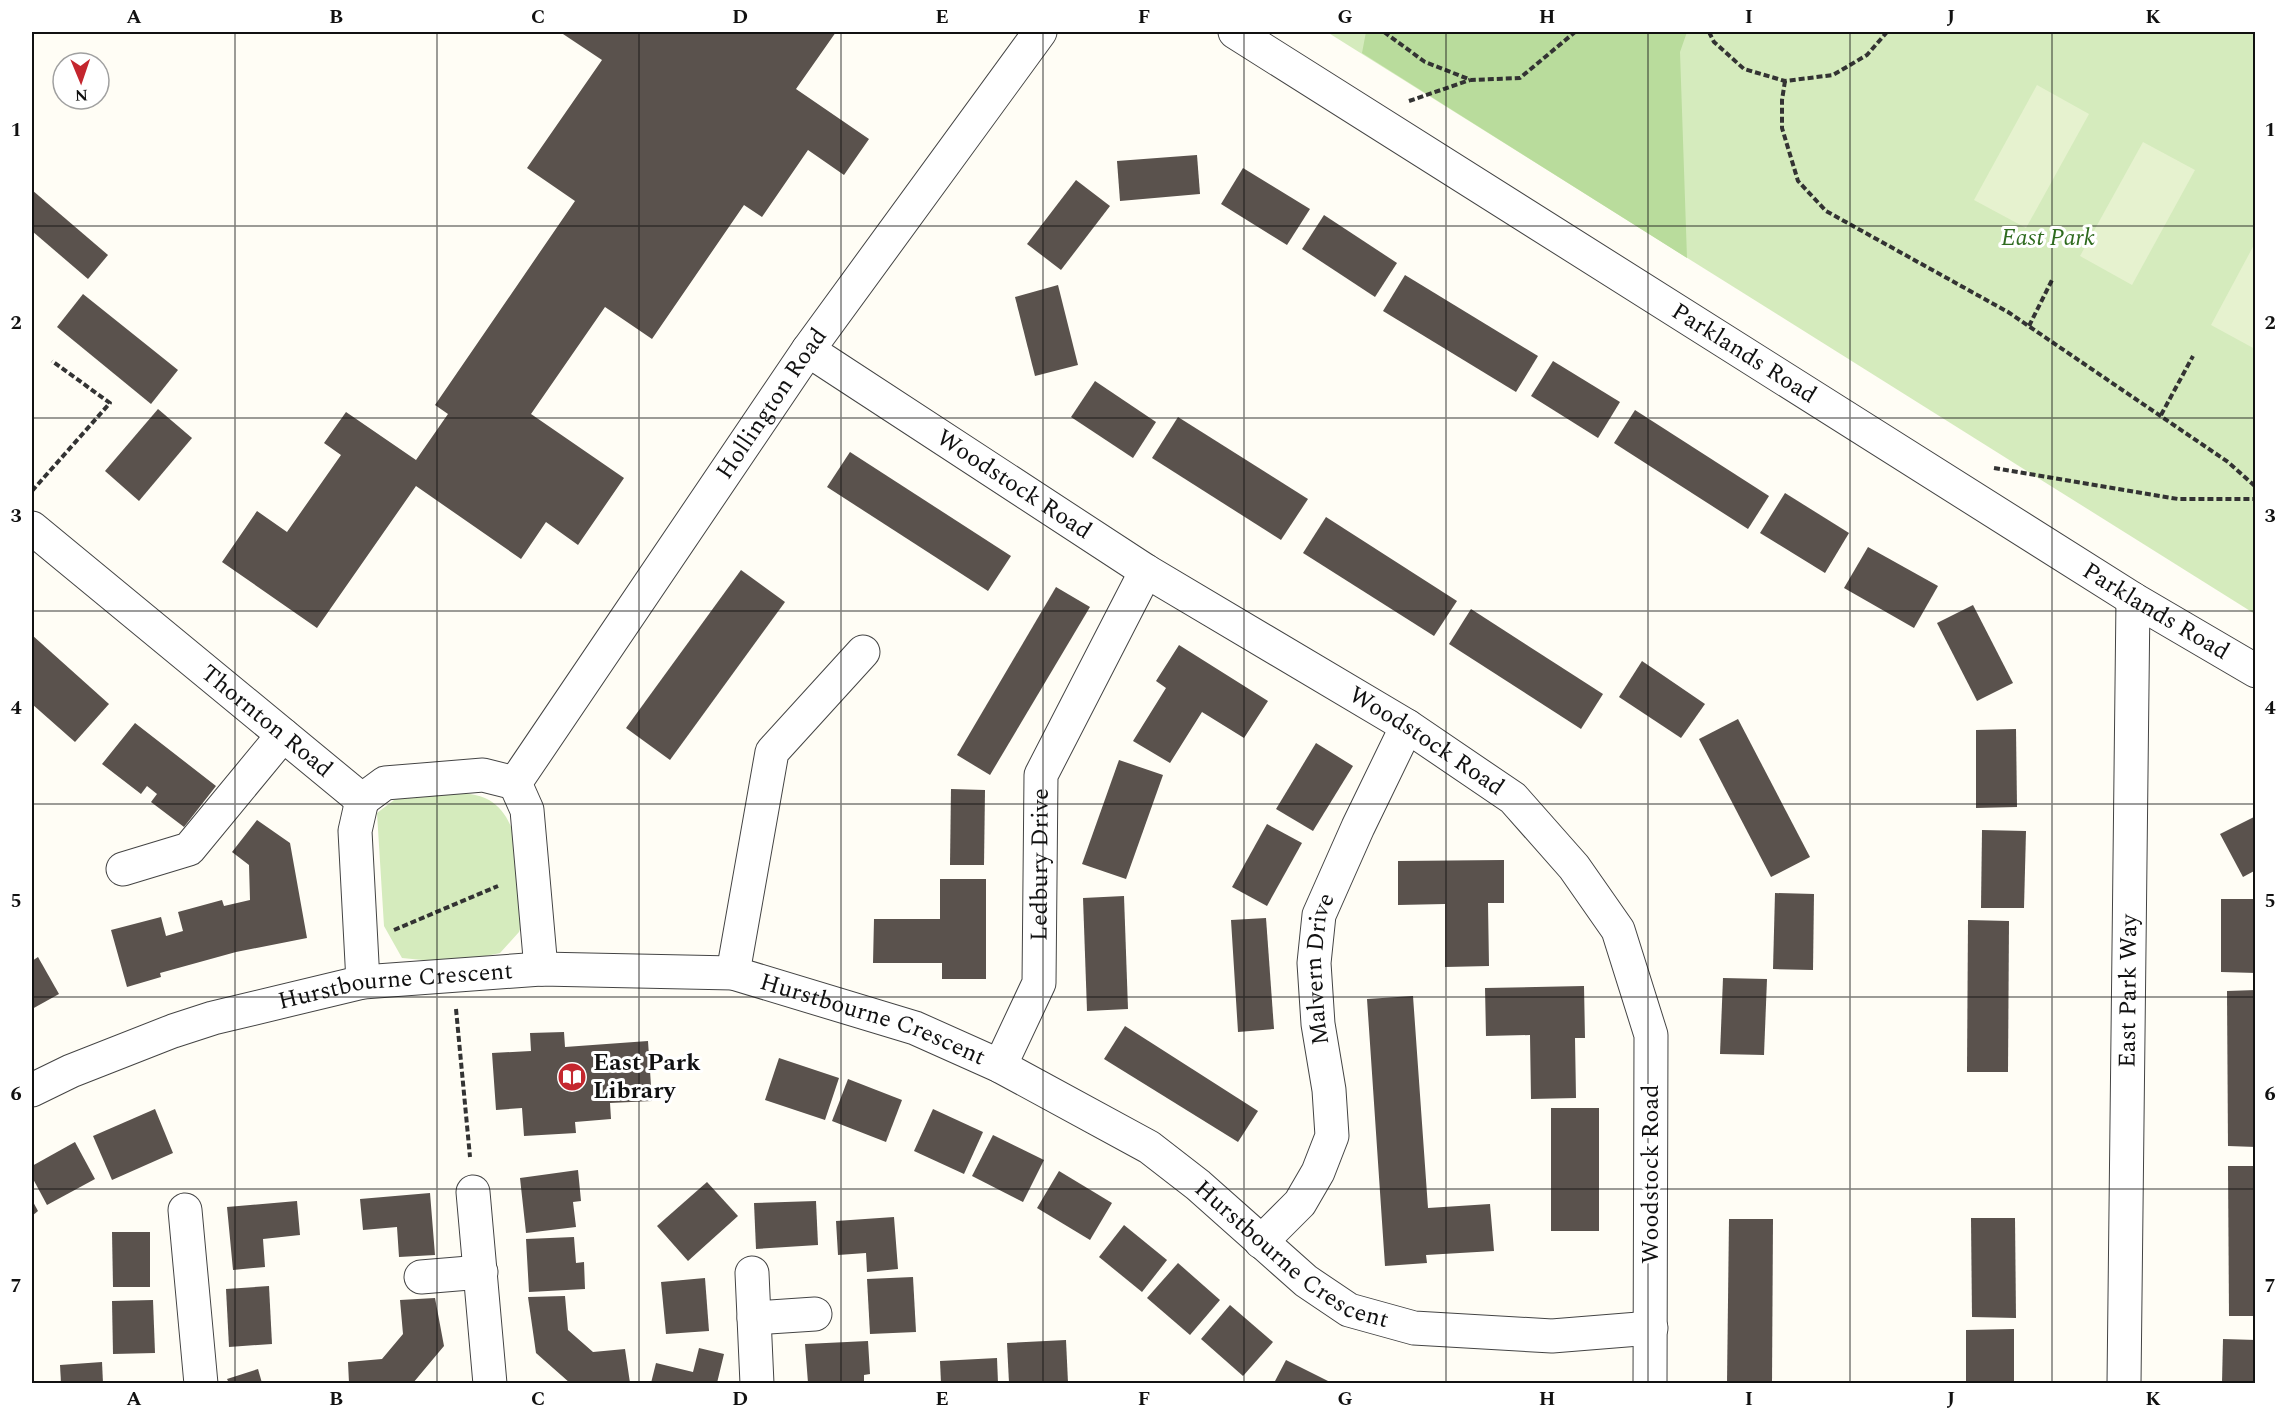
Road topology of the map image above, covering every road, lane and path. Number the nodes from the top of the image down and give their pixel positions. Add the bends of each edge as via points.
1 (1040, 32) edge
2 (1235, 32) edge
3 (1384, 32) edge
4 (1575, 32) edge
5 (1709, 32) edge
6 (1887, 32) edge
7 (1470, 80) junction
8 (1785, 81) junction
9 (1367, 115) junction
10 (2052, 280) dead end
11 (2029, 327) junction
12 (808, 350) junction
13 (2193, 356) dead end
14 (52, 361) dead end
15 (2161, 415) junction
16 (1994, 468) dead end
17 (2256, 487) edge
18 (32, 491) edge
19 (2256, 499) edge
20 (32, 528) edge
21 (1146, 571) junction
22 (2133, 599) junction
23 (863, 652) dead end
24 (2256, 671) edge
25 (1407, 726) junction
26 (283, 735) junction
27 (515, 783) junction
28 (362, 800) junction
29 (123, 868) dead end
30 (532, 872) junction
31 (362, 944) junction
32 (541, 969) junction
33 (733, 973) junction
34 (452, 976) junction
35 (363, 982) junction
36 (1000, 1066) junction
37 (32, 1090) edge
38 (473, 1192) joint
39 (185, 1210) dead end
40 (1261, 1242) junction
41 (481, 1272) junction
42 (752, 1273) dead end
43 (421, 1277) dead end
44 (815, 1314) dead end
45 (754, 1318) junction
46 (1651, 1328) junction
47 (201, 1383) edge
48 (490, 1383) edge
49 (757, 1383) edge
50 (1650, 1383) edge
51 (2124, 1383) edge

1 - 12 street, Hollington Road
2 - 9 street, Parklands Road
3 - 7 path via 1425,62
4 - 7 path via 1520,78
5 - 8 path via 1714,42 1744,69
6 - 8 path via 1867,55 1833,75
7 - 9 path
8 - 11 path via 1782,128 1798,181 1827,211
9 - 22 street, Parklands Road
10 - 11 path
11 - 15 path
12 - 21 street, Woodstock Road
12 - 27 street, Hollington Road
13 - 15 path
14 - 18 path via 110,403
15 - 17 path via 2228,462
16 - 19 path via 2178,498
20 - 26 street, Thornton Road
21 - 25 street, Woodstock Road
21 - 36 street, Ledbury Drive via 1041,775 1039,983
22 - 24 street, Parklands Road
22 - 51 street, East Park Way
23 - 33 street via 772,752
25 - 40 street, Malvern Drive via 1319,915 1314,963 1332,1136 1300,1203
25 - 46 street, Woodstock Road via 1513,798 1574,867 1618,930 1651,1035
26 - 28 street, Thornton Road
26 - 29 street via 189,849
27 - 28 street via 483,775 385,783
27 - 30 street via 527,810
28 - 31 street via 355,831
30 - 31 path
30 - 32 street
31 - 35 street
32 - 33 street, Hurstbourne Crescent
32 - 34 street, Hurstbourne Crescent
33 - 36 street, Hurstbourne Crescent via 915,1029
34 - 35 street, Hurstbourne Crescent
34 - 38 path
35 - 37 street, Hurstbourne Crescent via 203,1021 71,1071
36 - 40 street, Hurstbourne Crescent via 1149,1147
38 - 41 street
39 - 47 street
40 - 46 street, Hurstbourne Crescent via 1306,1281 1349,1310 1414,1328 1552,1336
41 - 43 street
41 - 48 street
42 - 45 street
44 - 45 street
45 - 49 street
46 - 50 street, Woodstock Road

